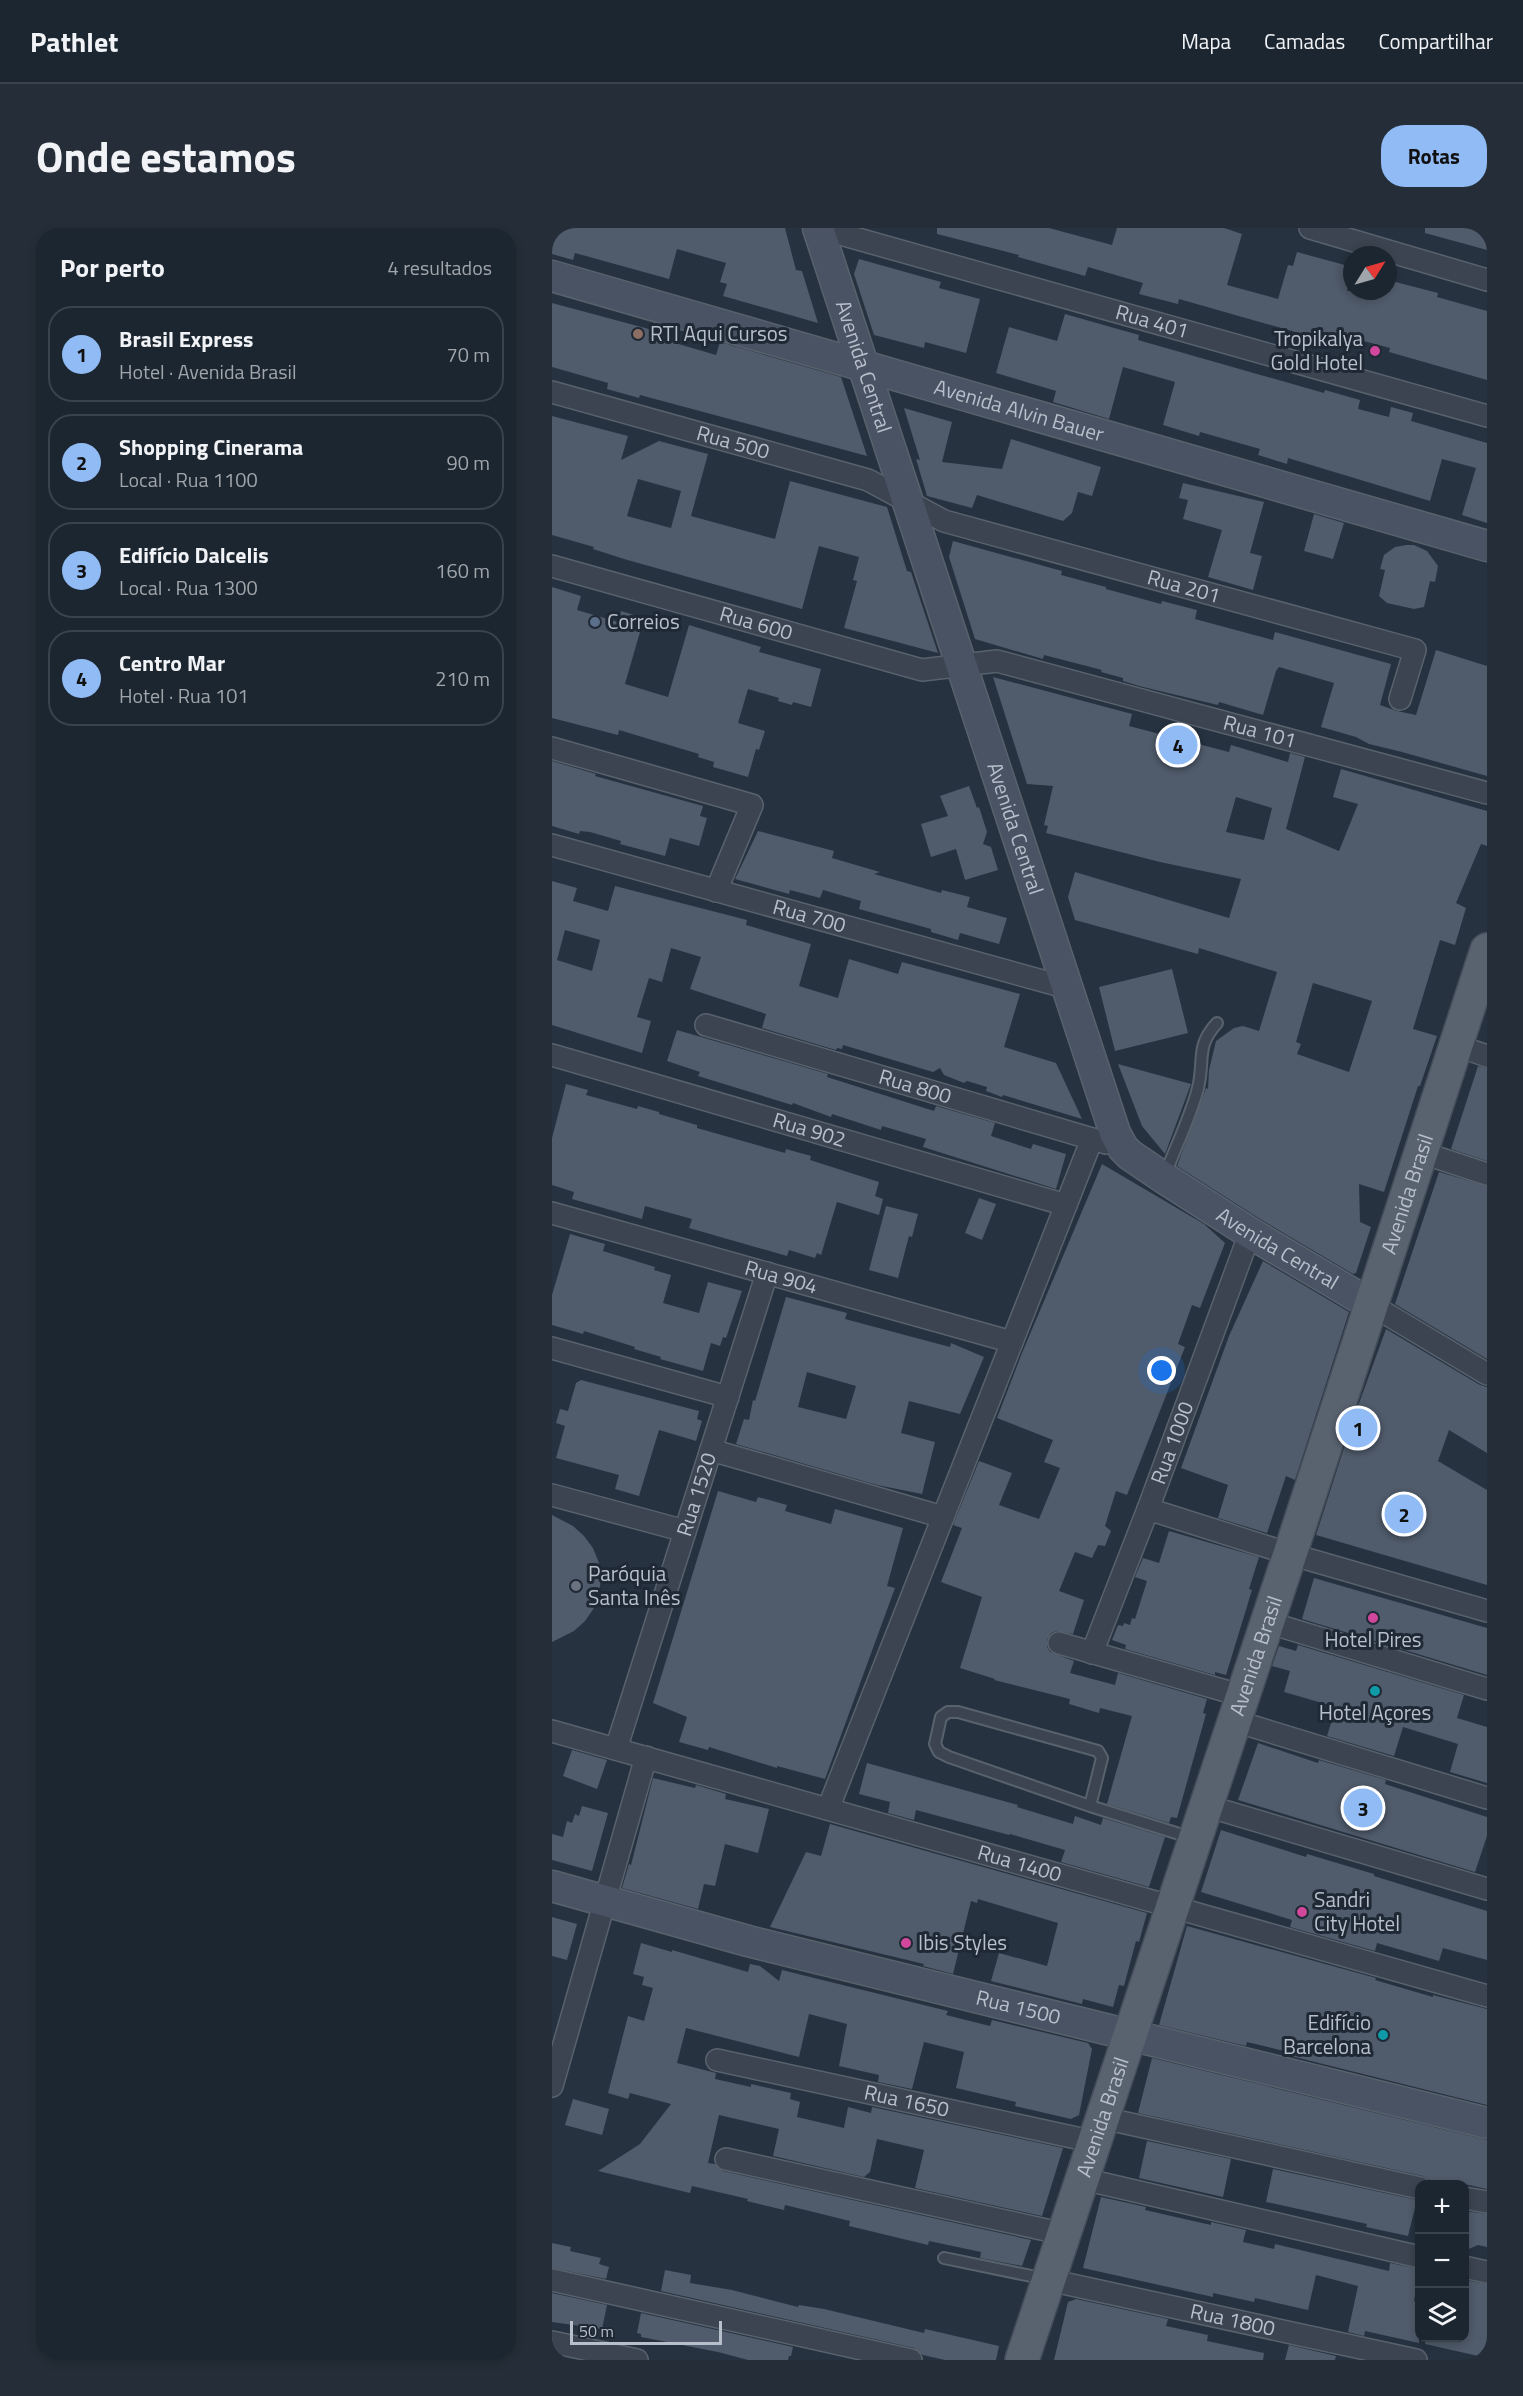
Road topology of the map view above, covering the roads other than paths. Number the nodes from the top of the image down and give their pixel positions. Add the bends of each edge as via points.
1 (819, 228) edge
2 (1310, 228) edge
3 (552, 276) edge
4 (1487, 280) edge
5 (864, 365) junction
6 (552, 392) edge
7 (1487, 416) edge
8 (908, 502) junction
9 (1487, 546) edge
10 (552, 566) edge
11 (962, 665) junction
12 (1400, 699) dead end
13 (552, 748) edge
14 (1487, 793) edge
15 (552, 845) edge
16 (716, 891) junction
17 (1487, 950) edge
18 (1068, 988) junction
19 (1217, 1023) dead end
20 (706, 1025) dead end
21 (1455, 1045) junction
22 (552, 1055) edge
23 (1487, 1056) edge
24 (1092, 1139) junction
25 (1123, 1148) junction
26 (1420, 1152) junction
27 (1487, 1174) edge
28 (1164, 1178) junction
29 (1066, 1205) junction
30 (552, 1213) edge
31 (1250, 1233) junction
32 (767, 1273) junction
33 (1370, 1304) junction
34 (1012, 1342) junction
35 (552, 1348) edge
36 (1487, 1374) edge
37 (728, 1397) junction
38 (711, 1450) junction
39 (552, 1495) edge
40 (1148, 1509) junction
41 (943, 1516) junction
42 (685, 1531) junction
43 (1290, 1554) junction
44 (1487, 1611) edge
45 (1268, 1622) junction
46 (1059, 1643) dead end
47 (1092, 1653) junction
48 (1487, 1689) edge
49 (1239, 1708) junction
50 (552, 1731) edge
51 (616, 1749) junction
52 (646, 1757) junction
53 (1487, 1798) edge
54 (1090, 1806) junction
55 (1207, 1806) junction
56 (828, 1809) junction
57 (1195, 1839) junction
58 (552, 1886) edge
59 (1487, 1889) edge
60 (605, 1901) junction
61 (1173, 1906) junction
62 (1487, 1996) edge
63 (1130, 2035) junction
64 (717, 2060) dead end
65 (552, 2086) edge
66 (1487, 2123) edge
67 (1099, 2130) junction
68 (726, 2159) dead end
69 (1083, 2179) junction
70 (1415, 2187) edge
71 (1469, 2199) edge
72 (1487, 2202) edge
73 (1064, 2234) junction
74 (1415, 2256) edge
75 (944, 2258) dead end
76 (1469, 2268) edge
77 (1487, 2272) edge
78 (552, 2280) edge
79 (1049, 2280) junction
80 (552, 2342) edge
81 (637, 2360) edge
82 (911, 2360) edge
83 (1023, 2360) edge
84 (1416, 2360) edge

1 - 5 main road, Avenida Central
1 - 7 street, Rua 401
2 - 4 street
3 - 5 main road, Avenida Alvin Bauer
5 - 8 main road, Avenida Central
5 - 9 main road, Avenida Alvin Bauer
6 - 8 street, Rua 500 via 868,480
8 - 11 main road, Avenida Central
8 - 12 street, Rua 201 via 944,521 1415,650
10 - 11 street, Rua 600 via 922,670
11 - 14 street, Rua 101 via 997,661
11 - 18 main road, Avenida Central
13 - 16 street via 752,804
15 - 16 street, Rua 700
16 - 18 street, Rua 700
17 - 21 main road, Avenida Brasil
18 - 25 main road, Avenida Central
19 - 28 lane via 1206,1035 1198,1087
20 - 24 street, Rua 800
21 - 23 street
21 - 26 main road, Avenida Brasil
22 - 29 street, Rua 902
24 - 25 street, Rua 800
24 - 29 street
25 - 28 main road, Avenida Central
26 - 27 street
26 - 33 main road, Avenida Brasil
28 - 31 main road, Avenida Central
29 - 34 street
30 - 32 street, Rua 904
31 - 33 main road, Avenida Central
31 - 40 street, Rua 1000
32 - 34 street, Rua 904
32 - 37 street, Rua 1520
33 - 36 street
33 - 43 main road, Avenida Brasil
34 - 41 street
35 - 37 street
37 - 38 street, Rua 1520
38 - 41 street
38 - 42 street, Rua 1520
39 - 42 street
40 - 43 street
40 - 47 street, Rua 1000
41 - 56 street
42 - 51 street, Rua 1520
43 - 44 street
43 - 45 main road, Avenida Brasil
45 - 48 street
45 - 49 main road, Avenida Brasil
46 - 47 street
47 - 49 street
49 - 53 street
49 - 55 main road, Avenida Brasil
50 - 51 street, Rua 1400
51 - 52 street, Rua 1400
52 - 56 street, Rua 1400
52 - 60 street
54 - 54 lane via 939,1752 935,1744 941,1717 958,1712 1098,1751 1102,1758
54 - 57 lane
55 - 57 main road, Avenida Brasil
55 - 59 street
56 - 61 street, Rua 1400
57 - 61 main road, Avenida Brasil
58 - 60 main road, Rua 1500
60 - 63 main road, Rua 1500 via 748,1941
60 - 65 street
61 - 62 street, Rua 1400
61 - 63 main road, Avenida Brasil
63 - 66 main road, Rua 1500
63 - 67 main road, Avenida Brasil
64 - 67 street, Rua 1650
67 - 69 main road, Avenida Brasil
67 - 70 street, Rua 1650
68 - 73 street
69 - 73 main road, Avenida Brasil
69 - 74 street
71 - 72 street
73 - 79 main road, Avenida Brasil
75 - 79 lane
76 - 77 street
78 - 82 street
79 - 83 main road, Avenida Brasil
79 - 84 street, Rua 1800
80 - 81 street

